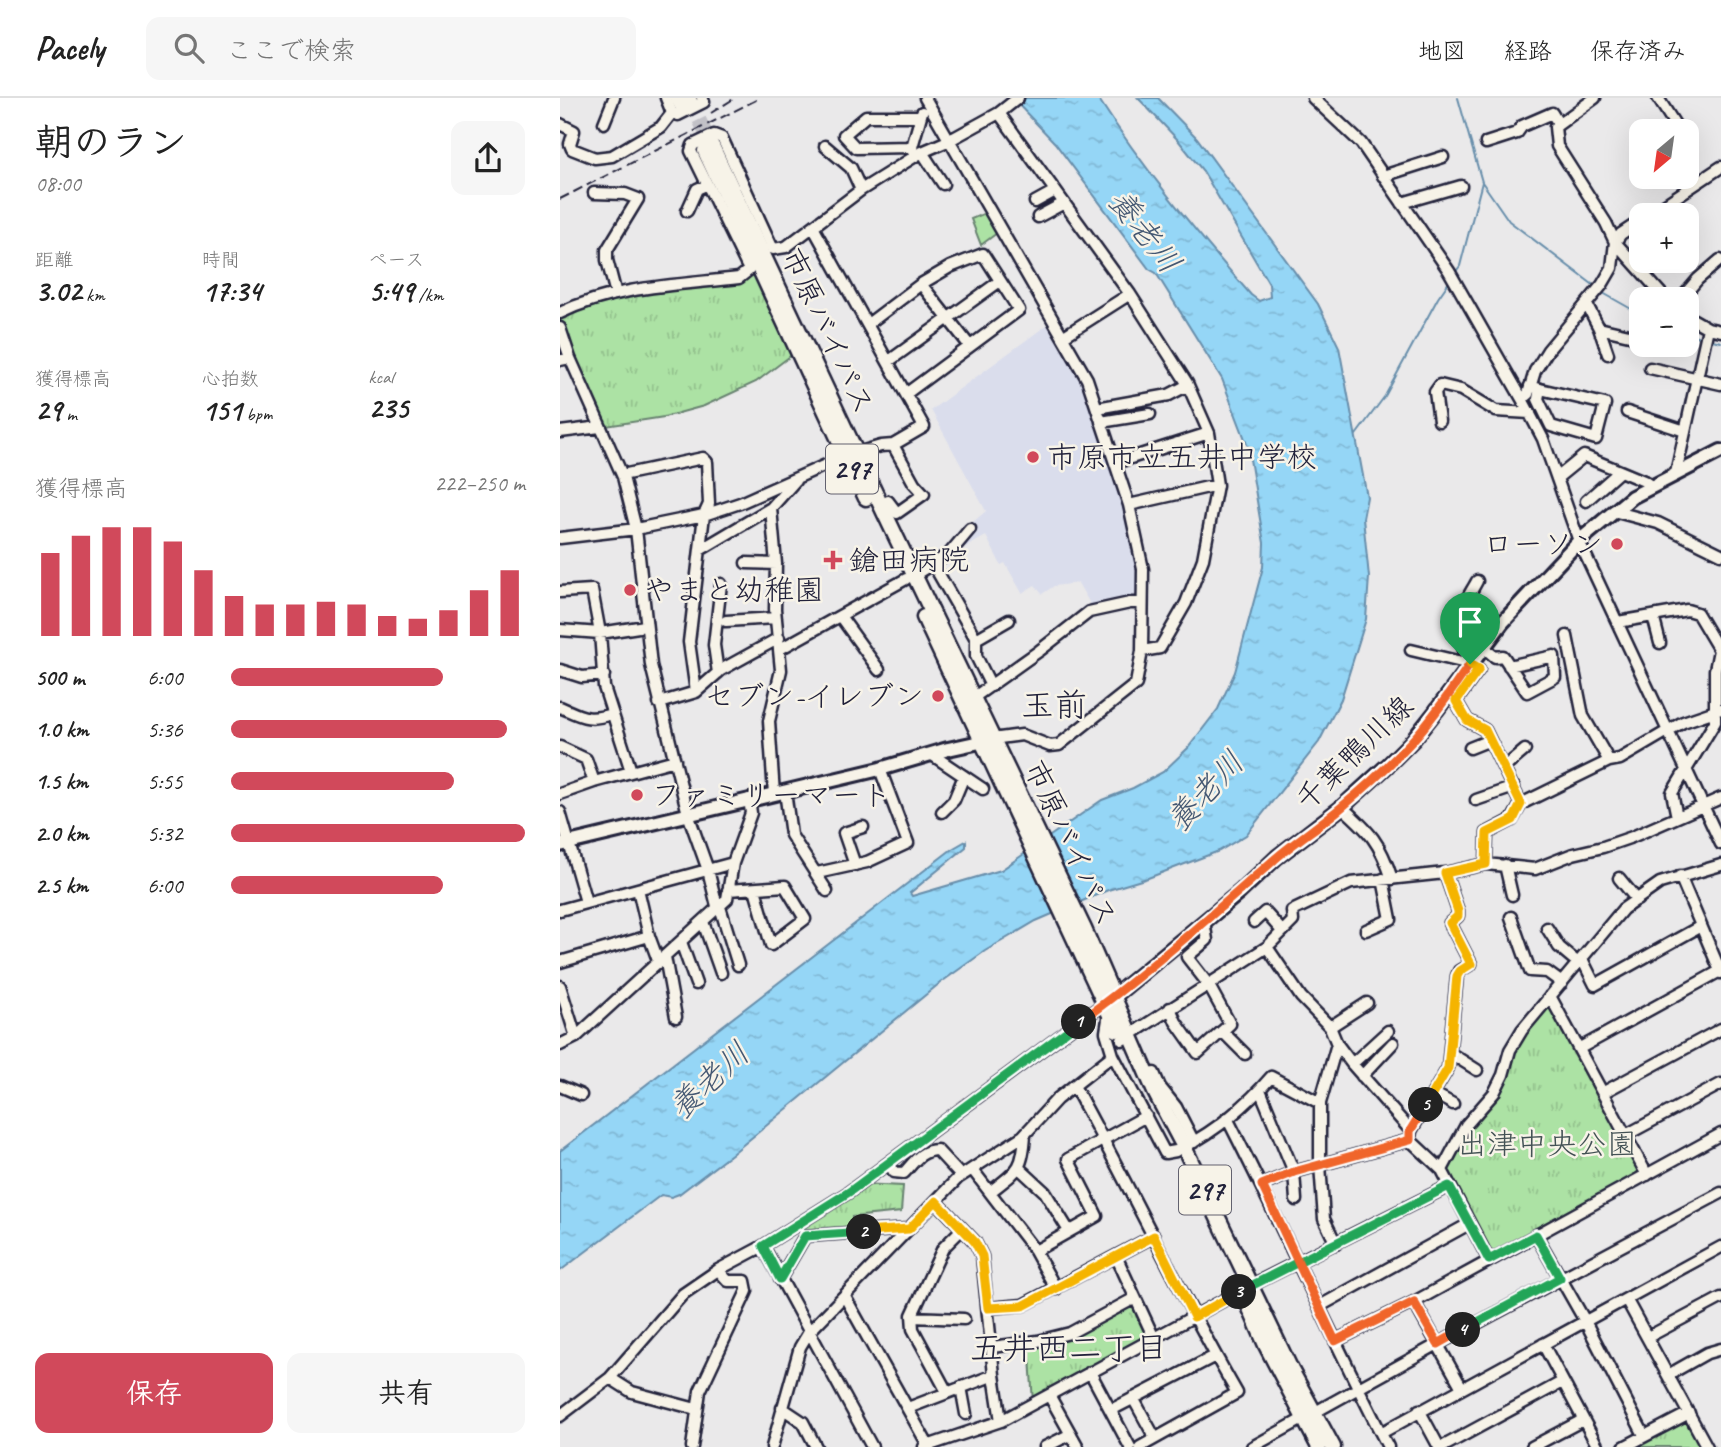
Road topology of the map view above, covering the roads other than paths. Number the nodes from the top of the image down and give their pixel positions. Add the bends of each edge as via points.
1 (614, 98) edge
2 (666, 98) edge
3 (1595, 98) edge
4 (1658, 98) edge
5 (926, 100) edge
6 (1015, 100) edge
7 (1321, 101) edge
8 (686, 102) edge
9 (999, 113) junction
10 (920, 116) junction
11 (1671, 119) edge
12 (604, 123) dead end
13 (1558, 123) junction
14 (560, 124) edge
15 (950, 140) junction
16 (1486, 143) dead end
17 (825, 146) dead end
18 (708, 148) tunnel mouth
19 (916, 152) junction
20 (1443, 158) dead end
21 (1721, 167) edge
22 (1383, 176) junction
23 (943, 184) dead end
24 (706, 185) junction
25 (1461, 186) dead end
26 (861, 190) junction
27 (1055, 191) junction
28 (594, 193) dead end
29 (1035, 202) dead end
30 (1064, 203) junction
31 (1402, 203) junction
32 (1667, 203) edge
33 (687, 211) dead end
34 (1038, 217) dead end
35 (813, 227) junction
36 (1629, 229) edge
37 (1615, 242) junction
38 (1720, 260) edge
39 (1000, 281) junction
40 (921, 284) junction
41 (1655, 287) edge
42 (1691, 287) edge
43 (616, 294) junction
44 (1130, 295) junction
45 (1587, 305) junction
46 (560, 313) edge
47 (947, 317) junction
48 (1699, 323) edge
49 (868, 324) junction
50 (560, 328) edge
51 (1599, 328) junction
52 (1708, 328) junction
53 (1721, 331) edge
54 (1629, 335) edge
55 (1064, 336) junction
56 (969, 345) junction
57 (1608, 354) dead end
58 (565, 359) edge
59 (889, 361) junction
60 (1650, 368) dead end
61 (1697, 379) junction
62 (1721, 384) edge
63 (1188, 385) junction
64 (1535, 388) junction
65 (907, 393) junction
66 (1522, 399) junction
67 (1097, 408) junction
68 (1627, 412) dead end
69 (1530, 413) junction
70 (1150, 414) dead end
71 (1439, 421) dead end
72 (1101, 422) junction
73 (600, 427) junction
74 (1685, 431) junction
75 (560, 432) edge
76 (1209, 433) junction
77 (893, 445) junction
78 (1721, 452) edge
79 (851, 454) junction
80 (1115, 463) junction
81 (1620, 471) junction
82 (1676, 473) junction
83 (622, 475) junction
84 (798, 477) junction
85 (1558, 478) junction
86 (1217, 485) junction
87 (1651, 486) junction
88 (888, 501) dead end
89 (1586, 501) dead end
90 (1129, 505) junction
91 (771, 508) junction
92 (1613, 511) junction
93 (704, 515) junction
94 (636, 529) junction
95 (970, 529) dead end
96 (560, 538) edge
97 (1579, 541) junction
98 (700, 550) junction
99 (1721, 554) edge
100 (746, 564) dead end
101 (776, 564) junction
102 (933, 564) junction
103 (910, 577) junction
104 (1477, 581) dead end
105 (721, 584) dead end
106 (560, 592) edge
107 (1141, 603) junction
108 (839, 616) junction
109 (1653, 616) junction
110 (776, 618) junction
111 (1009, 620) dead end
112 (726, 621) dead end
113 (1618, 622) junction
114 (645, 626) junction
115 (560, 630) edge
116 (600, 633) junction
117 (1567, 636) dead end
118 (976, 639) junction
119 (1660, 643) dead end
120 (779, 644) junction
121 (1483, 647) junction
122 (1720, 649) edge
123 (1411, 650) dead end
124 (1142, 651) junction
125 (1470, 664) junction
126 (1509, 666) junction
127 (560, 670) edge
128 (879, 670) dead end
129 (718, 673) junction
130 (604, 674) junction
131 (991, 686) junction
132 (696, 692) junction
133 (972, 698) junction
134 (659, 703) junction
135 (560, 706) edge
136 (611, 714) junction
137 (1718, 714) edge
138 (1669, 730) junction
139 (987, 740) junction
140 (1490, 740) junction
141 (560, 747) edge
142 (1470, 748) dead end
143 (1525, 750) dead end
144 (932, 754) junction
145 (675, 761) junction
146 (1609, 761) junction
147 (1505, 767) junction
148 (880, 769) junction
149 (1687, 769) junction
150 (631, 771) junction
151 (964, 776) junction
152 (594, 782) junction
153 (1514, 787) junction
154 (983, 789) dead end
155 (779, 792) junction
156 (560, 794) edge
157 (1721, 797) edge
158 (748, 799) junction
159 (1476, 800) dead end
160 (1521, 804) junction
161 (1704, 806) junction
162 (1342, 807) junction
163 (560, 812) edge
164 (943, 812) dead end
165 (688, 814) junction
166 (1677, 817) junction
167 (863, 827) dead end
168 (564, 844) edge
169 (1721, 844) edge
170 (733, 863) junction
171 (1486, 864) junction
172 (855, 865) junction
173 (1506, 865) junction
174 (1721, 865) edge
175 (708, 870) junction
176 (817, 873) junction
177 (1445, 873) junction
178 (1680, 876) junction
179 (1619, 878) dead end
180 (1387, 879) junction
181 (638, 889) junction
182 (755, 889) junction
183 (728, 890) junction
184 (827, 891) dead end
185 (1512, 895) dead end
186 (1637, 900) junction
187 (586, 902) junction
188 (719, 908) junction
189 (560, 910) edge
190 (1511, 917) dead end
191 (1204, 921) junction
192 (703, 922) junction
193 (1254, 922) dead end
194 (1701, 926) junction
195 (1547, 929) dead end
196 (1366, 930) dead end
197 (1282, 931) junction
198 (649, 936) junction
199 (681, 942) junction
200 (1267, 947) junction
201 (662, 960) junction
202 (1580, 961) junction
203 (560, 962) edge
204 (738, 965) dead end
205 (1721, 972) edge
206 (720, 973) dead end
207 (1562, 983) junction
208 (696, 984) dead end
209 (1208, 984) junction
210 (560, 986) edge
211 (1550, 996) junction
212 (1367, 1003) dead end
213 (1109, 1005) junction
214 (1170, 1008) junction
215 (676, 1017) dead end
216 (1330, 1027) junction
217 (1721, 1029) edge
218 (1222, 1031) junction
219 (1388, 1031) dead end
220 (1128, 1036) junction
221 (576, 1037) junction
222 (1393, 1043) dead end
223 (1337, 1044) junction
224 (560, 1045) edge
225 (1580, 1048) junction
226 (1450, 1053) junction
227 (1245, 1054) dead end
228 (1113, 1055) junction
229 (1352, 1064) junction
230 (1477, 1070) dead end
231 (1362, 1076) junction
232 (1721, 1084) edge
233 (560, 1086) edge
234 (1074, 1086) junction
235 (1260, 1090) junction
236 (1604, 1092) junction
237 (1433, 1093) junction
238 (581, 1095) dead end
239 (1320, 1103) junction
240 (1453, 1104) dead end
241 (1146, 1116) junction
242 (1227, 1118) junction
243 (1025, 1133) junction
244 (1626, 1135) junction
245 (1410, 1136) junction
246 (1720, 1137) edge
247 (1103, 1138) junction
248 (1185, 1146) junction
249 (889, 1163) junction
250 (1320, 1165) junction
251 (1019, 1168) junction
252 (972, 1169) junction
253 (1442, 1170) junction
254 (1294, 1172) junction
255 (1647, 1175) junction
256 (961, 1176) junction
257 (1262, 1185) junction
258 (1449, 1186) junction
259 (990, 1192) junction
260 (1721, 1193) edge
261 (1296, 1200) dead end
262 (936, 1201) junction
263 (1469, 1224) junction
264 (909, 1229) junction
265 (962, 1229) junction
266 (1069, 1231) junction
267 (1536, 1235) junction
268 (1154, 1236) junction
269 (1336, 1244) junction
270 (763, 1246) junction
271 (1721, 1247) edge
272 (1035, 1251) junction
273 (1116, 1256) junction
274 (1489, 1260) junction
275 (1298, 1263) junction
276 (718, 1270) junction
277 (1560, 1278) junction
278 (780, 1279) junction
279 (1246, 1288) junction
280 (1056, 1289) junction
281 (845, 1297) junction
282 (1135, 1298) junction
283 (1721, 1298) edge
284 (1626, 1299) junction
285 (1414, 1302) junction
286 (1320, 1306) junction
287 (988, 1308) junction
288 (912, 1317) junction
289 (1194, 1317) junction
290 (964, 1319) dead end
291 (1585, 1321) junction
292 (809, 1332) junction
293 (1648, 1337) junction
294 (1154, 1338) junction
295 (1335, 1341) junction
296 (1438, 1344) junction
297 (1543, 1344) junction
298 (992, 1347) junction
299 (1721, 1349) edge
300 (1215, 1356) junction
301 (1090, 1372) junction
302 (994, 1375) junction
303 (1668, 1375) junction
304 (610, 1378) junction
305 (1562, 1382) junction
306 (961, 1387) junction
307 (1357, 1388) junction
308 (1462, 1388) junction
309 (947, 1392) junction
310 (1049, 1395) junction
311 (1133, 1398) junction
312 (782, 1408) junction
313 (908, 1408) junction
314 (696, 1409) junction
315 (1111, 1410) junction
316 (1419, 1410) junction
317 (1689, 1413) junction
318 (966, 1414) dead end
319 (560, 1416) edge
320 (1309, 1416) junction
321 (1583, 1420) junction
322 (1002, 1421) junction
323 (1381, 1433) junction
324 (1071, 1434) junction
325 (1644, 1435) junction
326 (1155, 1438) junction
327 (692, 1447) edge
328 (772, 1447) edge
329 (816, 1447) edge
330 (872, 1447) edge
331 (927, 1447) edge
332 (1045, 1447) edge
333 (1078, 1447) edge
334 (1130, 1447) edge
335 (1140, 1447) edge
336 (1252, 1447) edge
337 (1319, 1447) edge
338 (1333, 1447) edge
339 (1388, 1447) edge
340 (1440, 1447) edge
341 (1532, 1447) edge
342 (1598, 1447) edge
343 (1624, 1447) edge
344 (1707, 1447) edge

1 - 12 street
2 - 8 street
3 - 13 street
4 - 11 street
5 - 10 street
5 - 15 street
6 - 9 street
7 - 22 street via 1361,143
8 - 14 street via 661,127 612,156 595,158 572,149 574,131
9 - 15 street
9 - 27 street
10 - 19 street
10 - 19 street via 866,116 844,135 856,148
13 - 16 street via 1552,113 1521,126 1517,133
13 - 37 street via 1557,146
15 - 19 street
15 - 55 street
17 - 26 street via 851,167
18 - 79 highway, 市原バイパス / 297
19 - 23 street
19 - 26 street
20 - 22 street
21 - 32 street
22 - 31 street
24 - 33 street via 697,189
24 - 35 street via 691,150 714,135 722,138 773,249 786,247
24 - 43 street via 749,270 739,278
25 - 31 street
26 - 35 street
27 - 29 street
27 - 30 street
28 - 43 street via 638,199 607,250
30 - 34 street
30 - 44 street
31 - 66 street via 1449,271
35 - 49 street
36 - 37 street
37 - 41 street
37 - 45 street via 1612,268
38 - 42 street
39 - 40 street via 983,254
39 - 47 street
39 - 56 street via 1019,310
40 - 47 street
40 - 49 street
43 - 46 street
44 - 55 street
44 - 63 street
45 - 51 street
45 - 64 street via 1548,350 1535,371
47 - 56 street
47 - 59 street
48 - 52 street
49 - 59 street
50 - 58 street
51 - 54 street
51 - 57 street
52 - 53 street
52 - 61 street
55 - 67 street
56 - 65 street
58 - 73 street
59 - 65 street
60 - 61 street
61 - 62 street
61 - 74 street
63 - 67 street via 1169,395
63 - 76 street
64 - 64 street via 1605,404 1596,439 1551,426
64 - 66 street
65 - 77 street via 924,428
66 - 69 street
67 - 72 street
68 - 74 street
69 - 71 street via 1496,411 1461,390 1440,385 1435,392
69 - 85 street
70 - 72 street
72 - 80 street
73 - 75 street
73 - 83 street
74 - 82 street
76 - 80 street
76 - 86 street
77 - 79 street
77 - 88 street via 924,494 897,513
78 - 82 main road, 千葉鴨川線
79 - 84 street
79 - 103 highway, 市原バイパス / 297
80 - 90 street
81 - 85 street via 1584,456
81 - 87 street
81 - 89 street
82 - 87 main road, 千葉鴨川線
83 - 93 street via 703,458 709,504
83 - 94 street
84 - 91 street
84 - 93 street
85 - 97 street
86 - 90 street
86 - 124 street via 1203,559 1186,603 1160,648
87 - 92 main road, 千葉鴨川線
90 - 107 street via 1143,569
91 - 98 street
91 - 101 street
92 - 97 main road, 千葉鴨川線
92 - 99 street via 1658,523
93 - 94 street
93 - 98 street
94 - 96 street
94 - 114 street
95 - 102 street via 949,554
97 - 113 street
97 - 121 main road, 千葉鴨川線
98 - 132 street via 690,642
100 - 101 street
101 - 110 street
102 - 103 street
102 - 118 street
103 - 108 street
103 - 133 highway, 市原バイパス / 297
103 - 139 highway, 市原バイパス / 297
104 - 125 street via 1464,605 1461,643
105 - 129 street via 715,645
106 - 116 street via 592,590
107 - 124 street
107 - 131 street via 1089,612
108 - 120 street
108 - 128 street
109 - 113 street
109 - 119 street
109 - 122 street via 1684,610 1697,613
110 - 112 street
110 - 120 street
111 - 118 street
113 - 138 street
114 - 116 street
114 - 134 street
115 - 116 street
116 - 130 street
117 - 146 street via 1583,716
118 - 131 street via 976,656
120 - 129 street
120 - 155 street via 781,670 769,721
121 - 125 main road, 千葉鴨川線
121 - 126 street via 1495,657 1503,656
122 - 137 street via 1715,670
123 - 125 street
124 - 139 street via 1136,684 1059,745 1022,735
125 - 140 street via 1479,669 1456,701 1467,720 1485,730
125 - 162 main road, 千葉鴨川線 via 1413,740
126 - 126 street via 1527,692 1555,677 1554,656
127 - 130 street via 582,677
129 - 132 street
130 - 136 street
131 - 133 street
132 - 134 street
133 - 139 highway, 市原バイパス / 297
134 - 145 street
135 - 136 street via 587,719
136 - 150 street
137 - 138 street
137 - 149 street
138 - 146 street
138 - 149 street
139 - 144 main road
139 - 213 highway, 市原バイパス / 297
140 - 142 street
140 - 147 street
141 - 152 street via 586,759
143 - 147 street
144 - 148 main road
144 - 151 street
145 - 150 street
145 - 165 street
146 - 160 street
147 - 153 street
148 - 155 main road
148 - 172 street via 908,843
149 - 161 street
149 - 166 street via 1672,793
150 - 152 street
151 - 154 street
151 - 164 street
152 - 156 street
153 - 159 street
153 - 160 street
155 - 158 main road
155 - 176 street via 791,835
157 - 161 street
158 - 165 main road
158 - 170 street via 751,813
160 - 171 street via 1513,820 1487,833
161 - 166 street
161 - 169 street
162 - 180 street via 1370,833 1383,854
162 - 191 main road, 千葉鴨川線
163 - 168 street
165 - 168 main road
165 - 175 street
166 - 173 street via 1603,848 1535,869
167 - 172 street via 844,833
168 - 187 street
170 - 175 street
170 - 183 street
171 - 173 street
171 - 177 street
172 - 176 street
173 - 185 street
174 - 178 street
175 - 181 street
175 - 188 street
176 - 184 street
177 - 180 street
177 - 226 street via 1458,911 1450,923 1471,964 1457,976
178 - 186 street via 1660,883
178 - 194 street
179 - 186 street
180 - 196 street via 1391,919
180 - 197 street via 1351,883 1292,911 1293,921
181 - 187 street
181 - 198 street
182 - 182 street via 785,886 805,919 771,945
182 - 183 street
183 - 188 street
186 - 202 street via 1623,909
187 - 189 street
188 - 192 street
188 - 204 street
190 - 207 street via 1530,971 1547,972
191 - 209 street via 1207,940 1187,957
191 - 213 main road, 千葉鴨川線
192 - 199 street
192 - 206 street
193 - 197 street via 1265,912
194 - 202 street via 1595,985
194 - 205 street
195 - 202 street via 1559,947
197 - 200 street
198 - 201 street
198 - 203 street
199 - 201 street
199 - 208 street
200 - 209 street
200 - 216 street via 1301,998
201 - 215 street
201 - 221 street
202 - 207 street
205 - 225 street
207 - 211 street
209 - 214 street
209 - 218 street via 1230,1024
210 - 221 street
211 - 225 street
211 - 253 street via 1522,1030 1494,1093 1466,1125
212 - 216 street
213 - 220 highway, 市原バイパス / 297
213 - 228 street via 1107,1032
213 - 249 street
214 - 218 street via 1198,1052
214 - 220 street
216 - 223 street
217 - 236 street
218 - 227 street
219 - 229 street
220 - 248 highway, 市原バイパス / 297
220 - 248 street via 1177,1107
221 - 224 street
222 - 231 street
223 - 229 street
223 - 239 street
225 - 236 street
226 - 230 street
226 - 237 street via 1448,1068
228 - 234 street
228 - 241 street
229 - 231 street
231 - 245 street
232 - 244 street
233 - 238 street
234 - 243 street
234 - 247 street
235 - 239 street via 1271,1077
235 - 242 street
235 - 254 street
236 - 244 street
237 - 240 street
237 - 245 street
239 - 250 street
241 - 247 street
241 - 248 street via 1165,1153
242 - 248 street
242 - 257 street
243 - 251 street
243 - 252 street
244 - 255 street
245 - 250 street
245 - 253 street
246 - 255 street
247 - 266 street via 1068,1159 1097,1216
247 - 268 street
248 - 279 highway, 市原バイパス / 297
249 - 256 street via 894,1172 904,1173 920,1156 937,1150
249 - 270 street
250 - 254 street
250 - 269 street via 1324,1219
251 - 259 street
251 - 266 street via 1045,1192
252 - 256 street
252 - 259 street
253 - 258 street
254 - 257 street
254 - 261 street
255 - 267 street
256 - 262 street
257 - 275 street
258 - 263 street
258 - 269 street
259 - 272 street
260 - 277 street
262 - 264 street
262 - 265 street
263 - 274 street
263 - 286 street
264 - 278 street via 805,1236
264 - 281 street
265 - 287 street via 982,1256
265 - 288 street via 943,1248
266 - 272 street
267 - 274 street
267 - 277 street
268 - 273 street
268 - 289 street
269 - 275 street
270 - 276 street
270 - 278 street
271 - 284 street
272 - 280 street
273 - 280 street
273 - 282 street
274 - 285 street
275 - 279 street
275 - 286 street
276 - 304 street via 683,1294
276 - 314 street via 728,1281 745,1281 747,1291
277 - 291 street
277 - 296 street
278 - 292 street
279 - 289 street
279 - 320 highway, 市原バイパス / 297 via 1291,1370
280 - 287 street via 1023,1306
281 - 292 street
281 - 313 street
282 - 294 street
282 - 298 street via 1070,1333
283 - 293 street
284 - 291 street
284 - 293 street
285 - 295 street
285 - 296 street
286 - 295 street
287 - 298 street
288 - 290 street
288 - 309 street via 913,1329
289 - 294 street
289 - 300 street
291 - 297 street
291 - 325 street
292 - 312 street
292 - 330 street
293 - 303 street
294 - 301 street
295 - 307 street
296 - 307 street
296 - 308 street
297 - 305 street
297 - 308 street
298 - 302 street
299 - 303 street
300 - 311 street
300 - 326 street via 1237,1393
301 - 310 street
301 - 315 street
302 - 306 street
302 - 322 street
303 - 317 street
304 - 314 street via 632,1392
304 - 319 street
305 - 321 street
305 - 340 street
306 - 309 street
306 - 318 street
307 - 320 street
307 - 323 street
308 - 316 street
309 - 313 street
310 - 322 street
310 - 324 street
311 - 315 street
311 - 326 street
312 - 328 street
312 - 329 street via 803,1422
313 - 331 street
314 - 327 street
315 - 334 street
316 - 323 street
316 - 340 street
317 - 325 street
317 - 344 street
320 - 336 street
320 - 337 highway, 市原バイパス / 297
320 - 338 highway, 市原バイパス / 297
321 - 341 street
321 - 342 street
322 - 331 street
323 - 339 street
324 - 332 street
324 - 333 street
325 - 343 street
326 - 335 street

